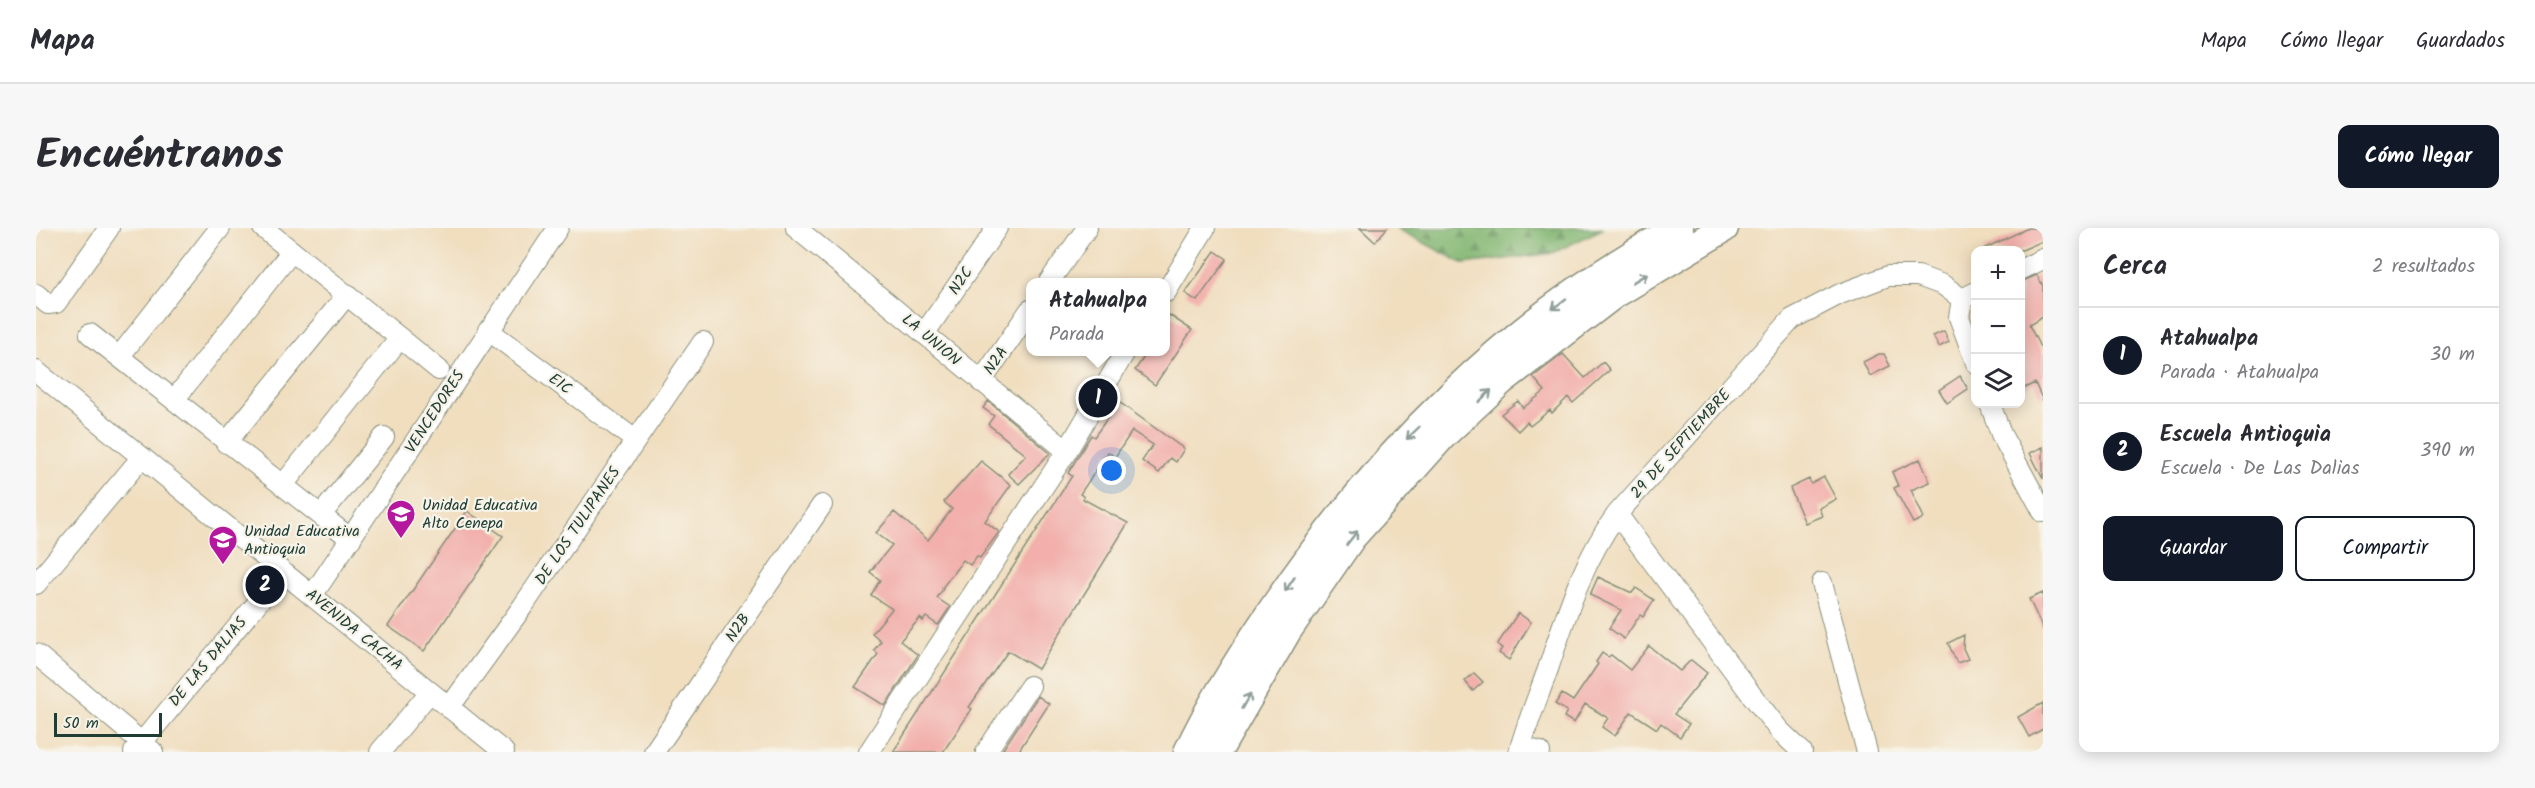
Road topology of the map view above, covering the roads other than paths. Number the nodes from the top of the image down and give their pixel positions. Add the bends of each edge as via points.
1 (109, 228) edge
2 (220, 228) edge
3 (263, 228) edge
4 (558, 228) edge
5 (997, 228) edge
6 (1087, 228) edge
7 (1205, 228) edge
8 (1679, 228) edge
9 (1724, 228) edge
10 (803, 230) edge
11 (292, 251) junction
12 (2043, 259) edge
13 (2025, 268) edge
14 (1052, 278) edge
15 (1170, 285) edge
16 (36, 294) edge
17 (347, 295) junction
18 (1969, 295) edge
19 (1026, 316) edge
20 (488, 330) junction
21 (90, 334) dead end
22 (924, 334) junction
23 (400, 338) junction
24 (703, 342) dead end
25 (1973, 354) edge
26 (1122, 356) edge
27 (119, 357) junction
28 (439, 370) dead end
29 (36, 371) edge
30 (981, 382) junction
31 (174, 400) junction
32 (1991, 408) edge
33 (384, 437) dead end
34 (631, 437) dead end
35 (226, 442) junction
36 (1067, 451) junction
37 (142, 457) junction
38 (283, 485) junction
39 (822, 505) dead end
40 (2043, 512) edge
41 (1617, 514) junction
42 (321, 515) junction
43 (351, 539) junction
44 (283, 572) junction
45 (1822, 583) dead end
46 (36, 584) edge
47 (312, 596) junction
48 (36, 654) edge
49 (1030, 686) dead end
50 (430, 692) junction
51 (449, 708) junction
52 (143, 749) edge
53 (1520, 749) edge
54 (380, 752) edge
55 (504, 752) edge
56 (654, 752) edge
57 (869, 752) edge
58 (986, 752) edge
59 (1188, 752) edge
60 (1217, 752) edge
61 (1540, 752) edge
62 (1802, 752) edge
63 (1867, 752) edge

1 - 16 street via 56,303 48,304
2 - 27 street
3 - 11 street
4 - 20 street, VENCEDORES
5 - 22 street, N2C
6 - 14 street
7 - 15 street
8 -> 59 highway via 1563,301 1483,364 1395,450 1310,553 1245,650
60 -> 9 highway via 1287,631 1345,547 1444,434 1500,381 1613,294
10 - 22 street, LA UNION
11 - 17 street
11 - 31 street
12 - 13 street
17 - 23 street
17 - 35 street
18 - 25 street via 1959,317
18 - 41 street, 29 DE SEPTIEMBRE via 1918,276 1888,276 1840,294 1792,319
19 - 30 street, N2A
20 - 34 street, E1C
20 - 43 street, VENCEDORES
21 - 27 street
22 - 30 street, LA UNION
23 - 28 street
23 - 38 street
24 - 51 street, DE LOS TULIPANES
26 - 36 street
27 - 31 street
29 - 37 street, AVENIDA CACHA
30 - 36 street, LA UNION
31 - 35 street
32 - 40 street via 2001,434
33 - 42 street
35 - 38 street
36 - 57 street
37 - 44 street, AVENIDA CACHA
37 - 46 street
38 - 42 street
39 - 56 street, N2B
41 - 53 street, 29 DE SEPTIEMBRE via 1602,534 1573,594
41 - 62 street via 1758,703
42 - 43 street
43 - 47 street, VENCEDORES
44 - 47 street, AVENIDA CACHA
44 - 52 street, DE LAS DALIAS
45 - 63 street
47 - 50 street, AVENIDA CACHA
48 - 52 street
49 - 58 street
50 - 51 street, AVENIDA CACHA
50 - 54 street
51 - 55 street, AVENIDA CACHA
53 - 61 street

